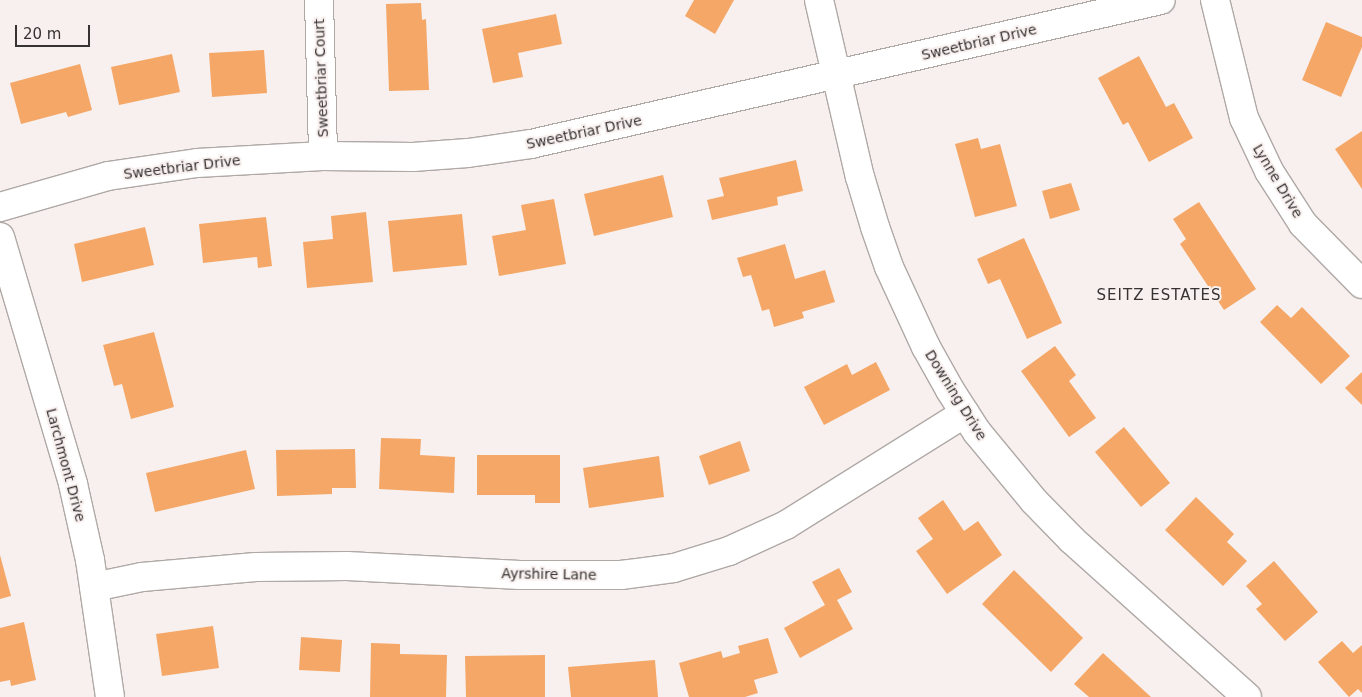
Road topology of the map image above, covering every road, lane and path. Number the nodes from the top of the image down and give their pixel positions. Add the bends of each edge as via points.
1 (319, 0) edge
2 (819, 0) edge
3 (1161, 0) edge
4 (1215, 0) edge
5 (836, 74) junction
6 (323, 156) junction
7 (0, 207) edge
8 (0, 238) edge
9 (1362, 284) edge
10 (965, 413) junction
11 (94, 587) junction
12 (110, 697) edge
13 (1247, 697) edge

1 - 6 street, Sweetbriar Court
2 - 5 street, Downing Drive
3 - 5 street, Sweetbriar Drive
4 - 9 street, Lynne Drive via 1244,118 1268,171 1304,224
5 - 6 street, Sweetbriar Drive via 531,144 413,157
5 - 10 street, Downing Drive via 860,177 889,267 926,348
6 - 7 street, Sweetbriar Drive via 151,168 52,190
8 - 11 street, Larchmont Drive via 73,484
10 - 11 street, Ayrshire Lane via 786,525 729,551 674,568 622,575 347,566 256,567 142,577
10 - 13 street, Downing Drive via 1002,465 1046,514
11 - 12 street, Larchmont Drive

